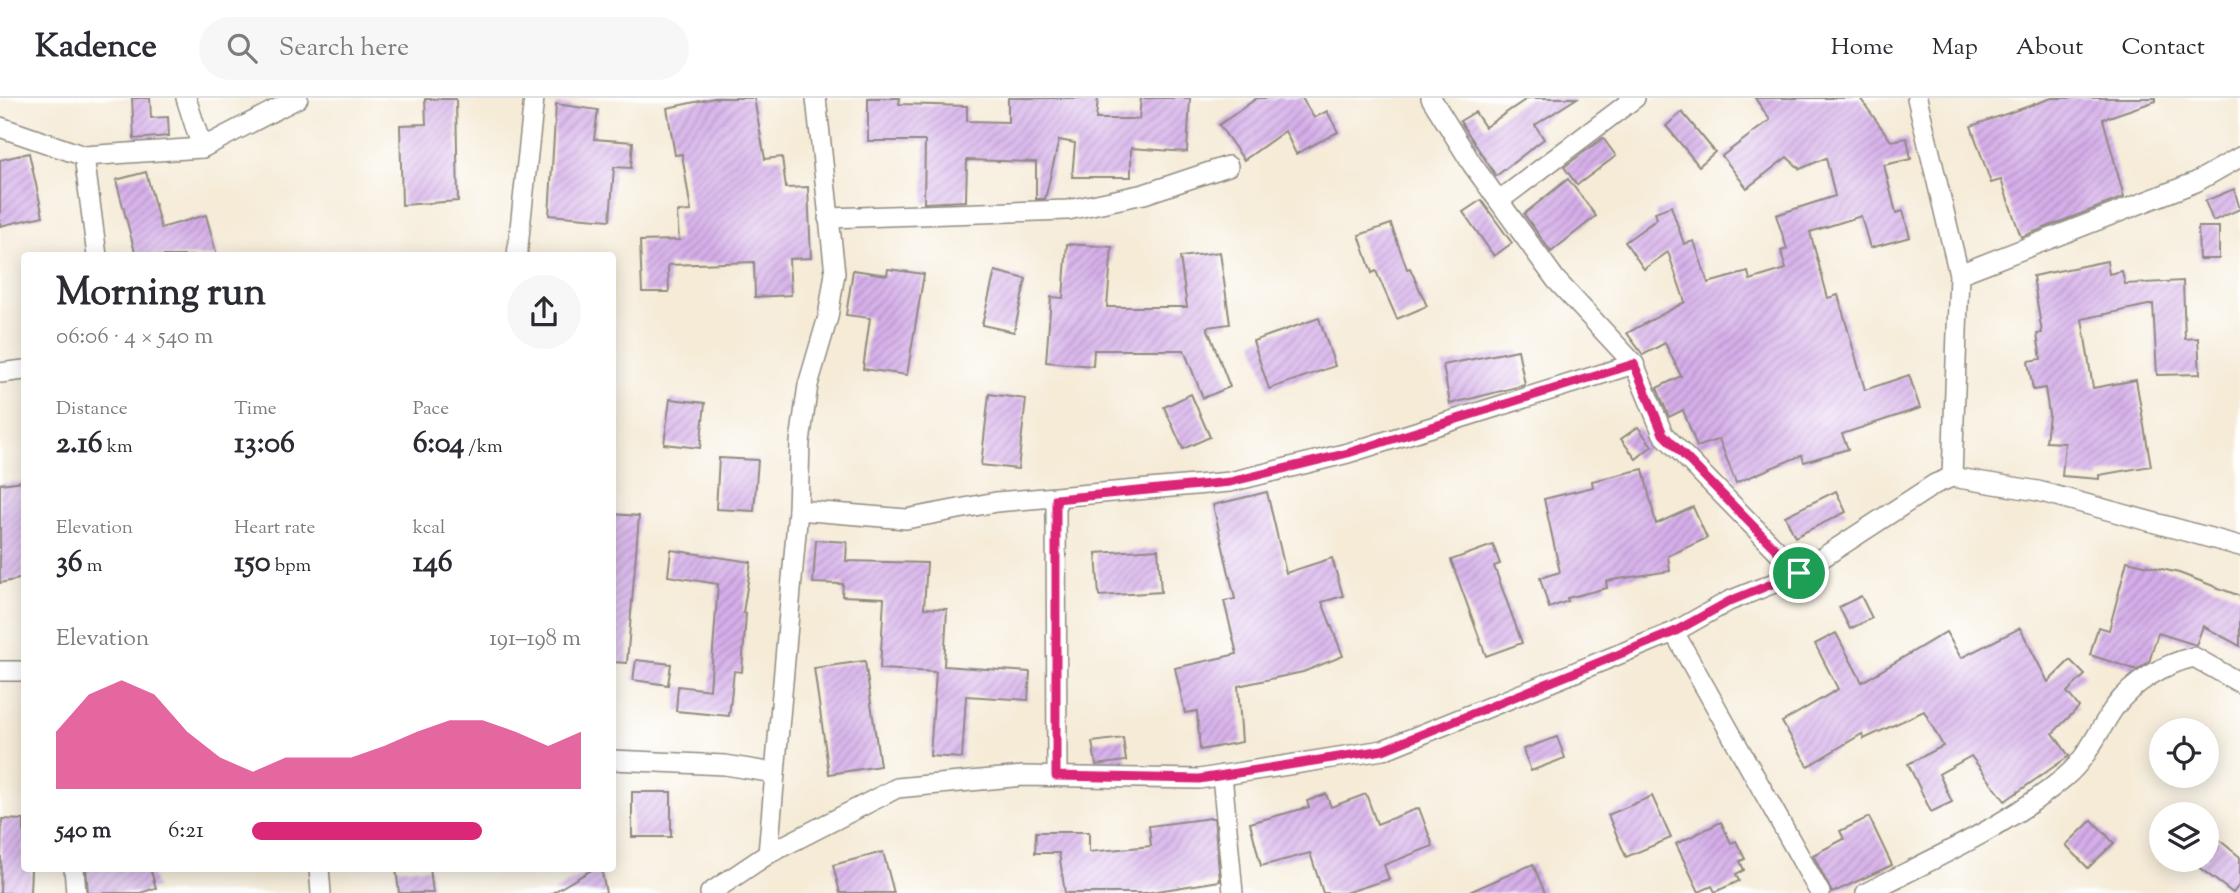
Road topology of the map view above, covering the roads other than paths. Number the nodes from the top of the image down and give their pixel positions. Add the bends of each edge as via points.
1 (186, 98) edge
2 (298, 98) edge
3 (534, 98) edge
4 (816, 98) edge
5 (1431, 98) edge
6 (1635, 98) edge
7 (1917, 98) edge
8 (0, 127) edge
9 (202, 148) junction
10 (84, 156) junction
11 (2240, 157) edge
12 (1228, 166) dead end
13 (1500, 200) junction
14 (828, 218) junction
15 (96, 252) edge
16 (517, 252) edge
17 (1959, 274) junction
18 (1634, 364) junction
19 (21, 370) edge
20 (0, 373) edge
21 (1952, 477) junction
22 (1056, 499) junction
23 (798, 510) junction
24 (2240, 546) edge
25 (1799, 573) junction
26 (1674, 632) junction
27 (0, 671) edge
28 (21, 671) edge
29 (2240, 683) edge
30 (616, 760) edge
31 (775, 773) junction
32 (1223, 775) junction
33 (1056, 776) junction
34 (768, 854) junction
35 (74, 872) edge
36 (318, 872) edge
37 (76, 893) edge
38 (321, 893) edge
39 (710, 893) edge
40 (1233, 893) edge
41 (1820, 893) edge
42 (1866, 893) edge

1 - 9 street
2 - 9 street
3 - 16 street
4 - 14 street
5 - 13 street
6 - 13 street
7 - 17 street
8 - 10 street
9 - 10 street
10 - 15 street
11 - 17 street via 2196,182
12 - 14 street via 1144,194 1068,210
13 - 18 street via 1556,280
14 - 23 street via 835,273 828,317 808,385
17 - 21 street
18 - 22 street via 1348,453 1230,482
18 - 25 street via 1663,434
19 - 20 street
21 - 24 street via 2038,491
21 - 25 street
22 - 23 street via 996,502 906,519
22 - 33 street
23 - 31 street
25 - 26 street via 1730,601
26 - 32 street via 1383,750
26 - 41 street
27 - 28 street
29 - 42 street via 2194,657 2163,666 2115,706 2096,741 2067,775 2017,814
30 - 31 street via 725,765
31 - 34 street
32 - 33 street via 1199,779
32 - 40 street
33 - 34 street via 897,788
34 - 39 street
35 - 37 street
36 - 38 street

